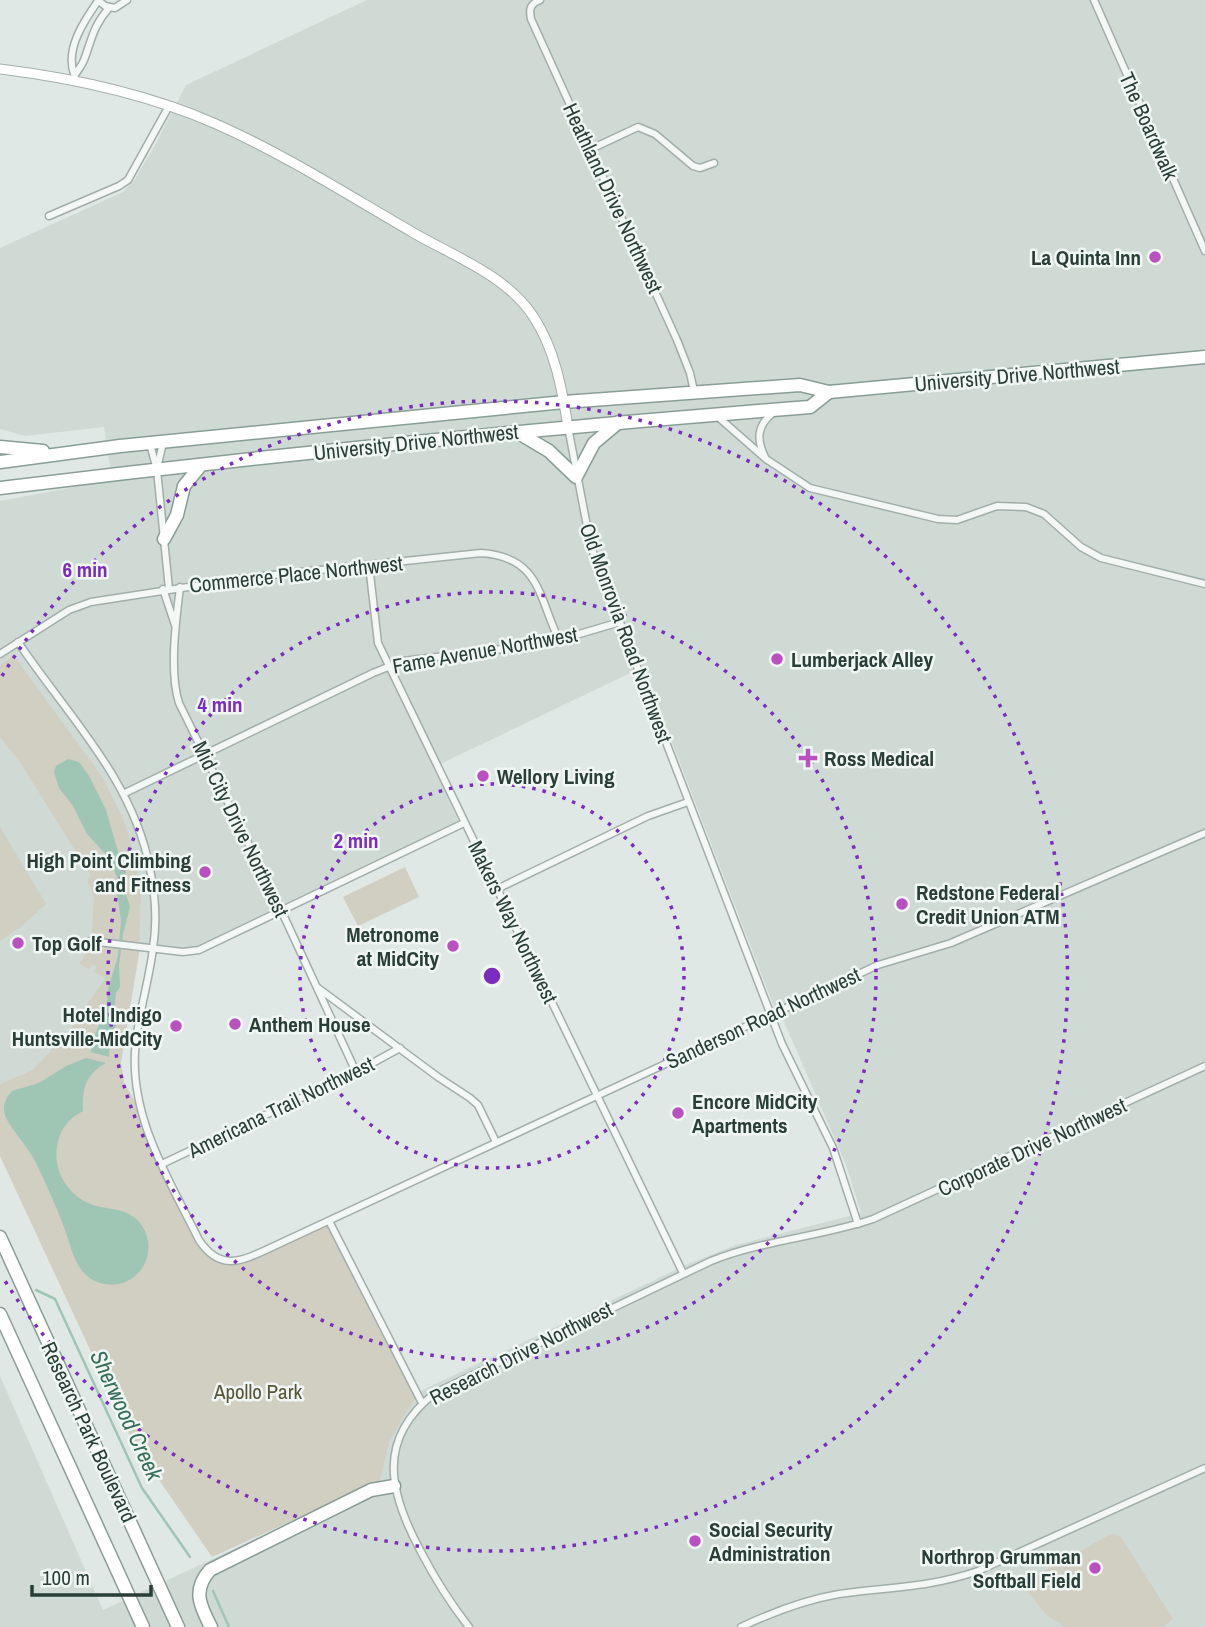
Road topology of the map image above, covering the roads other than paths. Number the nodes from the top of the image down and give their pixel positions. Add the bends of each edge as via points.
1 (98, 0) edge
2 (127, 0) edge
3 (540, 0) edge
4 (1094, 0) edge
5 (109, 8) junction
6 (0, 69) edge
7 (74, 77) junction
8 (169, 106) junction
9 (591, 149) junction
10 (713, 163) dead end
11 (49, 216) dead end
12 (1205, 251) edge
13 (1205, 357) edge
14 (694, 391) junction
15 (829, 392) junction
16 (564, 402) junction
17 (777, 409) junction
18 (716, 415) junction
19 (620, 422) junction
20 (568, 427) junction
21 (517, 432) junction
22 (157, 443) junction
23 (0, 447) edge
24 (74, 452) junction
25 (766, 459) junction
26 (0, 462) edge
27 (201, 465) junction
28 (157, 470) junction
29 (576, 477) junction
30 (0, 488) edge
31 (164, 539) junction
32 (369, 565) junction
33 (1205, 584) edge
34 (180, 587) junction
35 (166, 589) junction
36 (620, 622) junction
37 (175, 626) junction
38 (559, 640) junction
39 (18, 642) junction
40 (0, 654) edge
41 (389, 666) junction
42 (204, 754) junction
43 (125, 793) junction
44 (688, 802) junction
45 (464, 823) junction
46 (1205, 833) edge
47 (497, 890) junction
48 (281, 911) junction
49 (90, 941) dead end
50 (153, 949) junction
51 (317, 987) junction
52 (772, 1014) junction
53 (400, 1048) junction
54 (1205, 1066) edge
55 (356, 1072) junction
56 (597, 1095) junction
57 (496, 1142) junction
58 (162, 1164) junction
59 (329, 1221) junction
60 (858, 1224) junction
61 (0, 1237) edge
62 (683, 1273) junction
63 (0, 1314) edge
64 (422, 1403) junction
65 (1205, 1468) edge
66 (394, 1486) junction
67 (178, 1625) edge
68 (143, 1627) edge
69 (211, 1627) edge
70 (469, 1627) edge
71 (741, 1627) edge

1 - 5 street
1 - 7 street via 77,38 70,63
2 - 5 street
3 - 9 street, Heathland Drive Northwest via 529,10 534,27
4 - 12 street, The Boardwalk
5 - 7 street via 90,36
6 - 7 street, Old Monrovia Road Northwest
7 - 8 street, Old Monrovia Road Northwest
8 - 11 street via 128,180
8 - 16 street, Old Monrovia Road Northwest via 247,139 495,278 533,316 555,362
9 - 10 street via 638,127 654,134 693,166
9 - 14 street, Heathland Drive Northwest via 677,340
13 - 15 highway, University Drive Northwest
14 - 15 highway, University Drive Northwest via 800,384
14 - 16 highway, University Drive Northwest
15 - 17 highway, University Drive Northwest via 810,407
16 - 20 street, Old Monrovia Road Northwest
16 - 22 highway, University Drive Northwest
17 - 18 highway, University Drive Northwest
17 - 25 street via 760,430 758,441
18 - 19 highway, University Drive Northwest
18 - 25 street
19 - 20 highway, University Drive Northwest
19 - 29 highway via 594,443
20 - 21 highway, University Drive Northwest
20 - 29 street, Old Monrovia Road Northwest
21 - 27 highway, University Drive Northwest
21 - 29 highway via 549,451
22 - 24 highway, University Drive Northwest
22 - 28 street
22 - 28 street
23 - 24 highway
24 - 26 highway, University Drive Northwest
25 - 33 street via 810,488 938,519 957,520 997,506 1026,507 1044,514 1080,547 1101,558
27 - 28 highway, University Drive Northwest
27 - 31 highway via 184,485 177,515
28 - 30 highway, University Drive Northwest
28 - 31 street, Mid City Drive Northwest
29 - 36 street, Old Monrovia Road Northwest via 591,547
31 - 35 street, Mid City Drive Northwest
32 - 34 street, Commerce Place Northwest
32 - 38 street, Commerce Place Northwest via 481,553 512,559 537,586
32 - 41 street, Makers Way Northwest via 377,643
34 - 35 street, Commerce Place Northwest
34 - 37 street, Mid City Drive Northwest
35 - 37 street, Mid City Drive Northwest
35 - 39 street, Commerce Place Northwest via 81,604
36 - 38 street, Fame Avenue Northwest
36 - 44 street, Old Monrovia Road Northwest
37 - 42 street, Mid City Drive Northwest via 177,696
38 - 41 street, Fame Avenue Northwest
39 - 40 street, Commerce Place Northwest
39 - 43 street, Sanderson Road Northwest
41 - 42 street, Fame Avenue Northwest
41 - 45 street, Makers Way Northwest
42 - 43 street, Fame Avenue Northwest
42 - 48 street, Mid City Drive Northwest
43 - 50 street, Sanderson Road Northwest via 150,870
44 - 47 street via 648,816
44 - 52 street, Old Monrovia Road Northwest
45 - 47 street, Makers Way Northwest
45 - 48 street
46 - 52 street, Sanderson Road Northwest via 951,943 878,965
47 - 56 street, Makers Way Northwest
48 - 50 street via 199,950
48 - 51 street, Mid City Drive Northwest
49 - 50 street
50 - 58 street, Sanderson Road Northwest via 137,1031 135,1068 141,1112
51 - 53 street, Mid City Drive Northwest
51 - 55 street, Mid City Drive Northwest
52 - 56 street, Sanderson Road Northwest
52 - 60 street, Old Monrovia Road Northwest via 832,1148
53 - 55 street, Americana Trail Northwest
53 - 57 street, Mid City Drive Northwest via 478,1105
54 - 60 street, Corporate Drive Northwest
55 - 58 street, Americana Trail Northwest
56 - 57 street, Sanderson Road Northwest
56 - 62 street, Makers Way Northwest
57 - 59 street, Sanderson Road Northwest
58 - 59 street, Sanderson Road Northwest via 199,1240 217,1258 243,1260
59 - 64 street
60 - 62 street, Research Drive Northwest via 757,1245
61 - 67 highway, Research Park Boulevard
62 - 64 street, Research Drive Northwest
63 - 68 highway, Research Park Boulevard
64 - 66 street, Research Drive Northwest via 400,1435
65 - 71 street via 978,1572 913,1587 822,1597
66 - 69 highway via 371,1490 210,1570 198,1595
66 - 70 street, Research Drive Northwest via 414,1541

